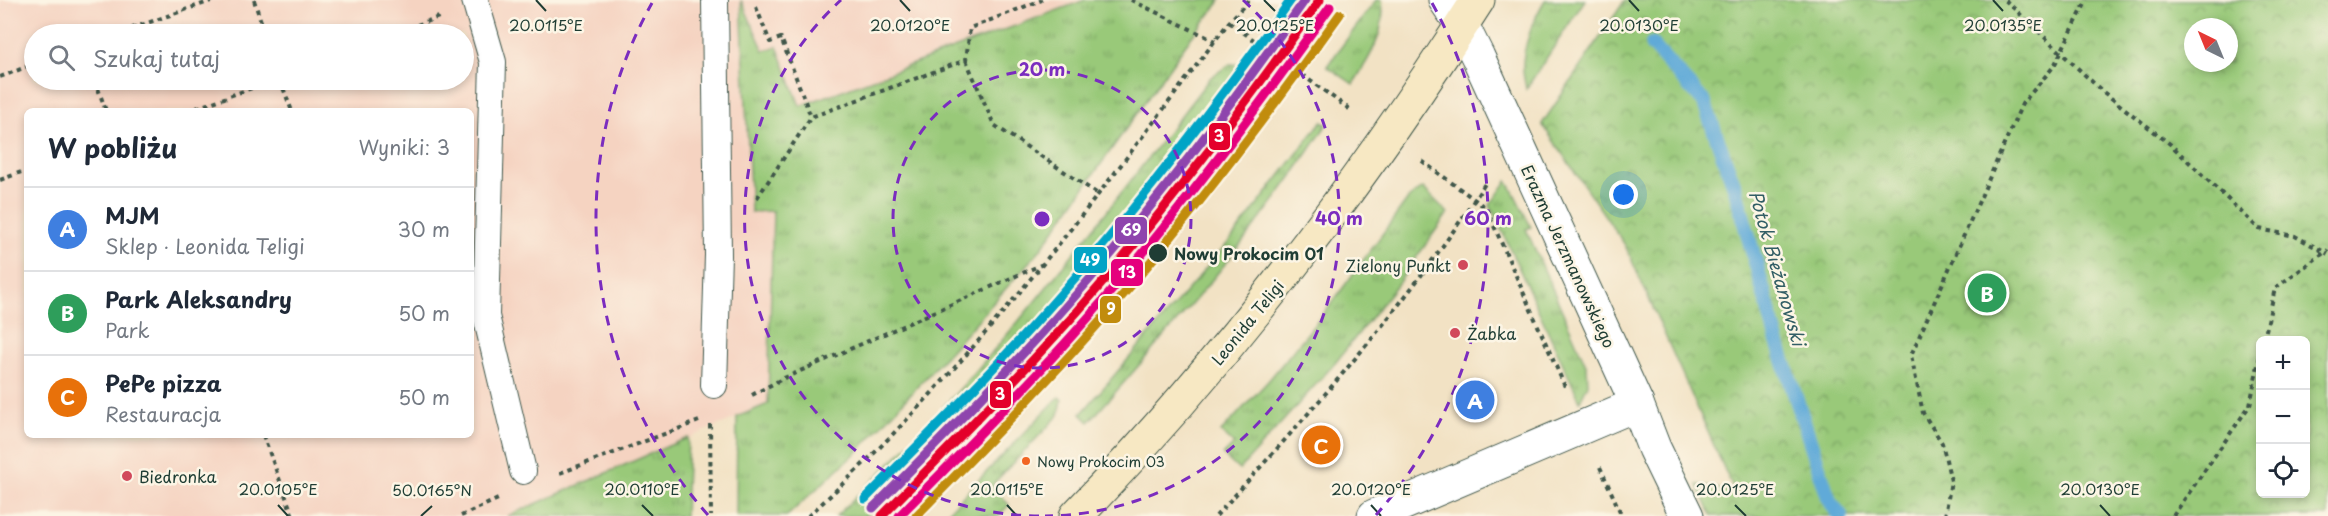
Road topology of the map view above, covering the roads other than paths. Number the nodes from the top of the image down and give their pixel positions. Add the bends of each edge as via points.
1 (715, 0) edge
2 (476, 1) edge
3 (1462, 8) edge
4 (714, 385) dead end
5 (1637, 404) junction
6 (523, 471) dead end
7 (1076, 516) edge
8 (1374, 516) edge
9 (1687, 516) edge

1 - 4 lane via 718,255
2 - 6 lane via 493,62 486,316
3 - 5 street, Erazma Jerzmanowskiego
3 - 7 street, Leonida Teligi via 1363,172 1284,277 1198,382
5 - 8 street
5 - 9 street, Erazma Jerzmanowskiego

